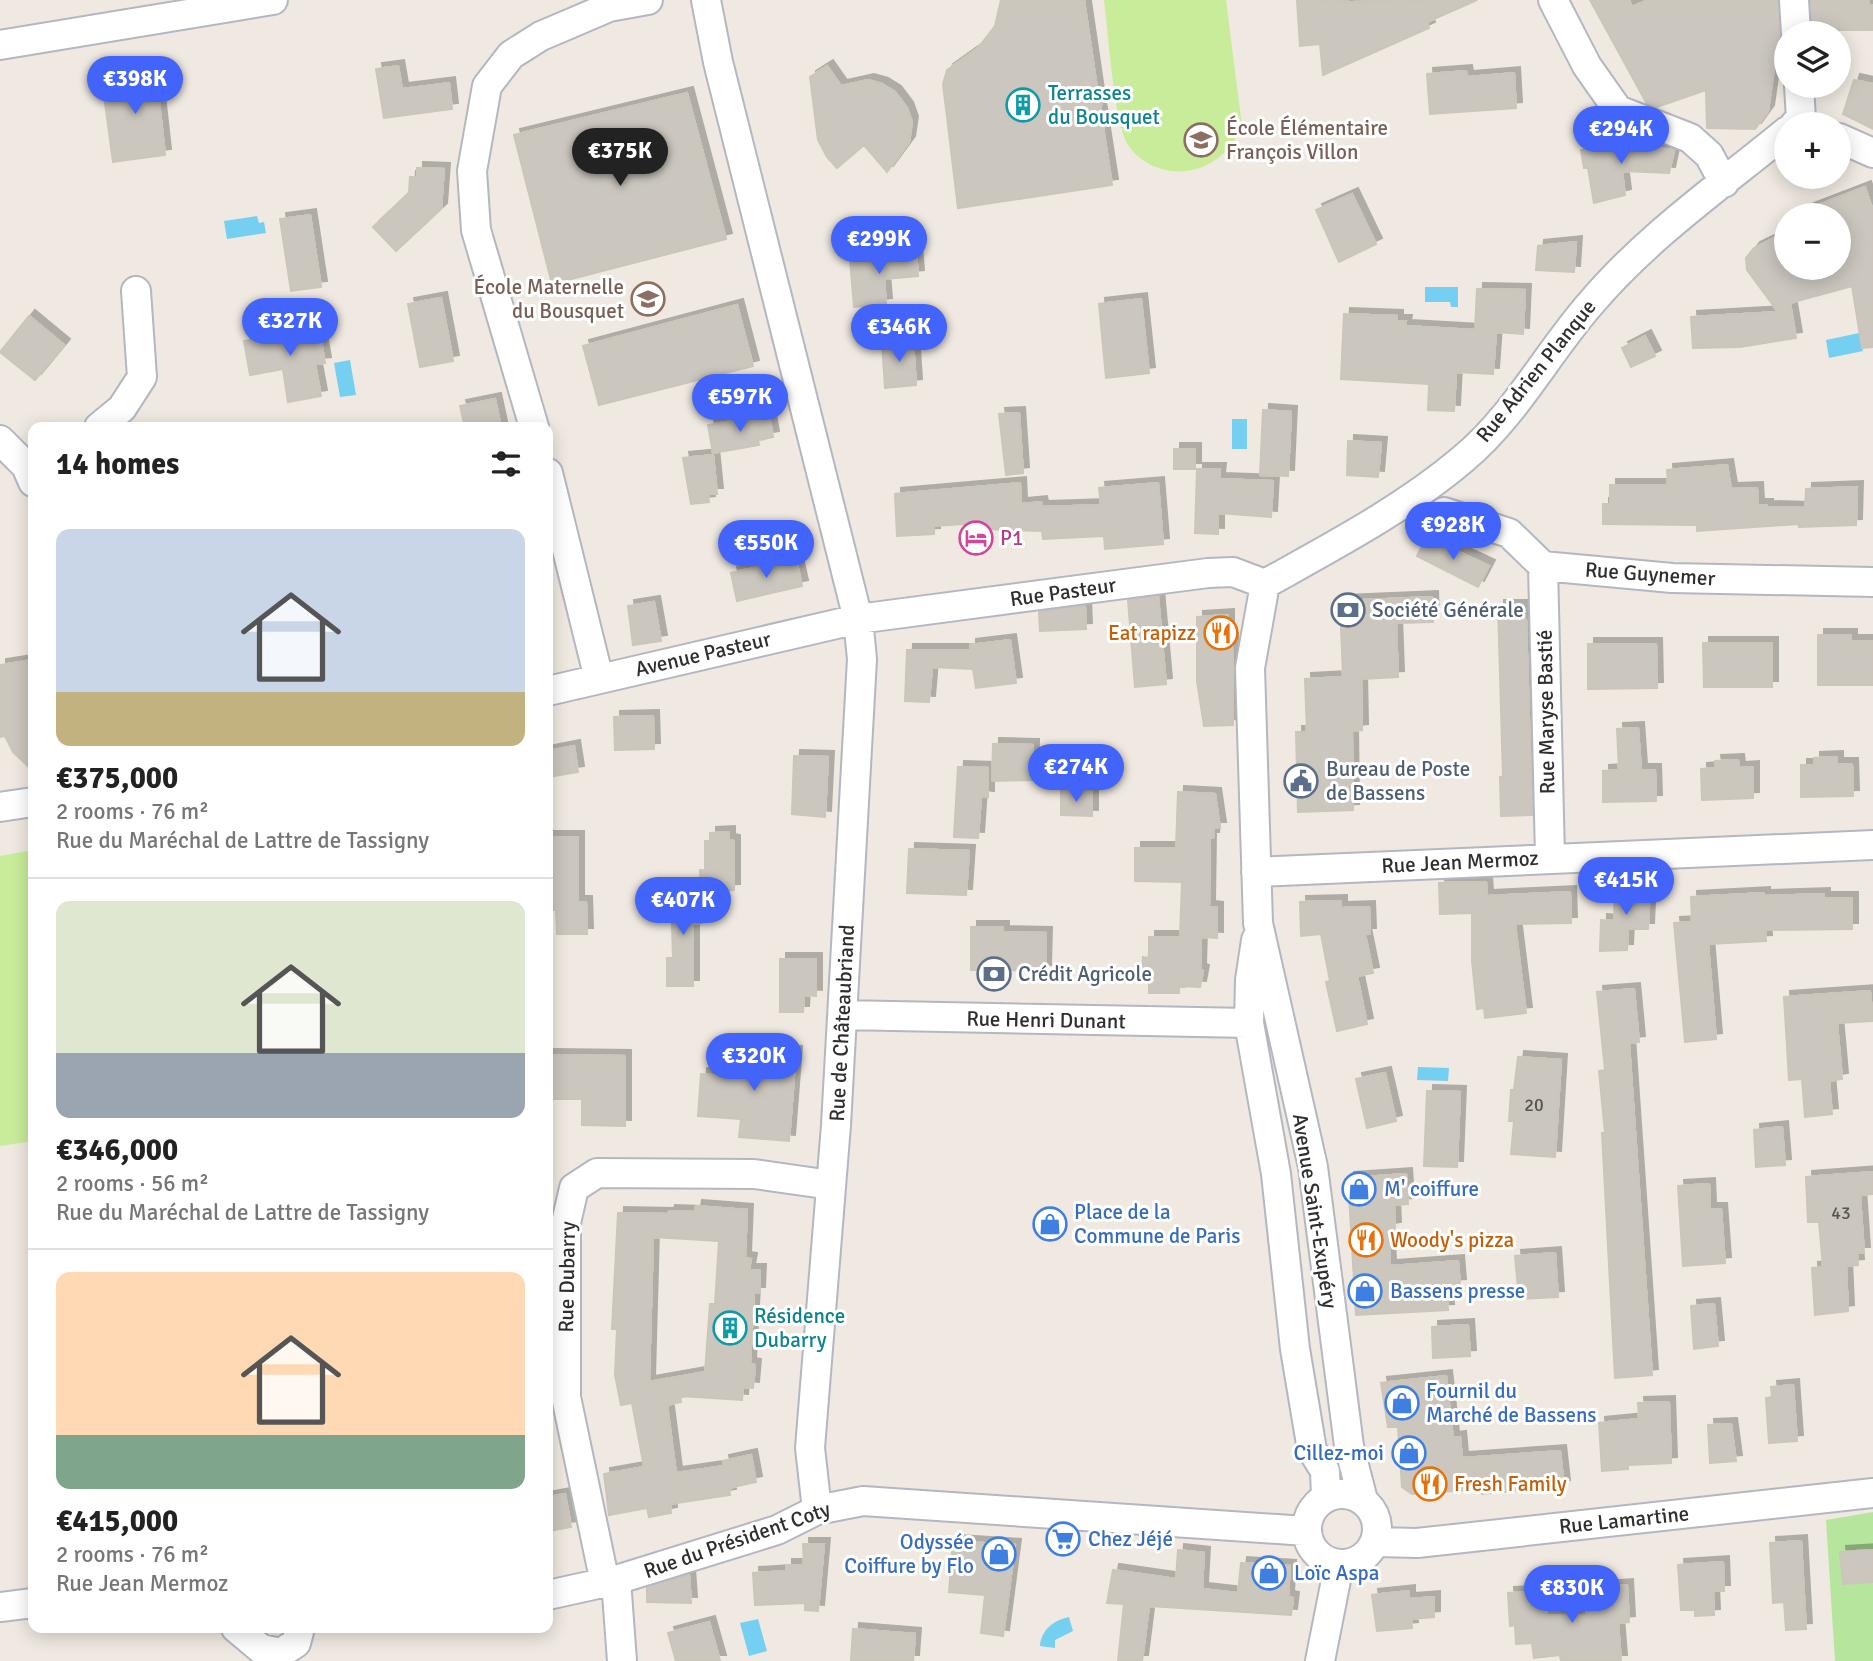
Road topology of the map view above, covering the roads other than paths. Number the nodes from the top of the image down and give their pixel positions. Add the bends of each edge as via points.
1 (273, 0) edge
2 (648, 0) edge
3 (706, 0) edge
4 (1553, 0) edge
5 (1794, 0) edge
6 (1795, 21) edge
7 (0, 45) edge
8 (1851, 143) edge
9 (1774, 144) edge
10 (1873, 153) edge
11 (1724, 183) junction
12 (136, 291) dead end
13 (105, 422) edge
14 (533, 422) edge
15 (0, 440) edge
16 (28, 467) edge
17 (553, 493) edge
18 (1444, 512) dead end
19 (1543, 566) junction
20 (1873, 582) edge
21 (1265, 584) junction
22 (858, 619) junction
23 (599, 679) junction
24 (553, 690) edge
25 (28, 803) edge
26 (0, 807) edge
27 (1873, 845) edge
28 (1550, 857) junction
29 (1256, 872) junction
30 (1258, 923) junction
31 (843, 1015) junction
32 (1249, 1023) junction
33 (831, 1185) junction
34 (1873, 1493) edge
35 (1326, 1497) junction
36 (1363, 1500) junction
37 (817, 1510) junction
38 (1306, 1531) junction
39 (1376, 1542) junction
40 (1339, 1565) junction
41 (610, 1582) junction
42 (553, 1594) edge
43 (28, 1604) edge
44 (0, 1607) edge
45 (242, 1633) edge
46 (299, 1633) edge
47 (280, 1657) edge
48 (622, 1661) edge
49 (1320, 1661) edge

1 - 7 street
2 - 14 street via 609,7 541,36 511,55 487,86 472,171 476,230
3 - 22 street, Rue de Châteaubriand
4 - 11 street via 1587,66 1618,110 1690,138 1709,155
5 - 6 street
8 - 10 street
9 - 11 street, Rue Adrien Planque
11 - 21 street, Rue Adrien Planque via 1625,266 1590,303 1510,408 1465,458 1404,503
12 - 13 street via 142,377 122,408
15 - 16 street
17 - 23 street
18 - 19 street via 1509,533
19 - 20 street, Rue Guynemer via 1672,578
19 - 28 street, Rue Maryse Bastié
21 - 22 street, Rue Pasteur via 1233,572 1208,573
21 - 29 street, Avenue Saint-Exupéry via 1250,668
22 - 23 street, Avenue Pasteur
22 - 31 street, Rue de Châteaubriand via 862,659
23 - 24 street, Avenue Pasteur
25 - 26 street
27 - 28 street, Rue Jean Mermoz
28 - 29 street, Rue Jean Mermoz
29 - 30 street, Avenue Saint-Exupéry
30 - 32 street, Avenue Saint-Exupéry
30 - 36 street, Avenue Saint-Exupéry via 1313,1167 1349,1446
31 - 32 street, Rue Henri Dunant
31 - 33 street, Rue de Châteaubriand
32 - 35 street, Avenue Saint-Exupéry via 1276,1174 1295,1349 1312,1450 1325,1471
33 - 37 street, Rue de Châteaubriand via 810,1448
33 - 41 street, Rue Dubarry via 754,1174 597,1173 574,1188 566,1223 566,1397
34 - 39 street, Rue Lamartine via 1417,1543
35 - 36 street via 1344,1494
35 - 38 street via 1314,1507
36 - 39 street via 1371,1508
37 - 38 street, Rue du Président Coty via 863,1501 922,1503
37 - 41 street, Rue du Président Coty via 778,1530
38 - 40 street via 1317,1556
39 - 40 street via 1360,1561
40 - 49 street
41 - 42 street, Rue du Président Coty
41 - 48 street, Rue Dubarry
43 - 44 street
45 - 47 street
46 - 47 street via 296,1643

